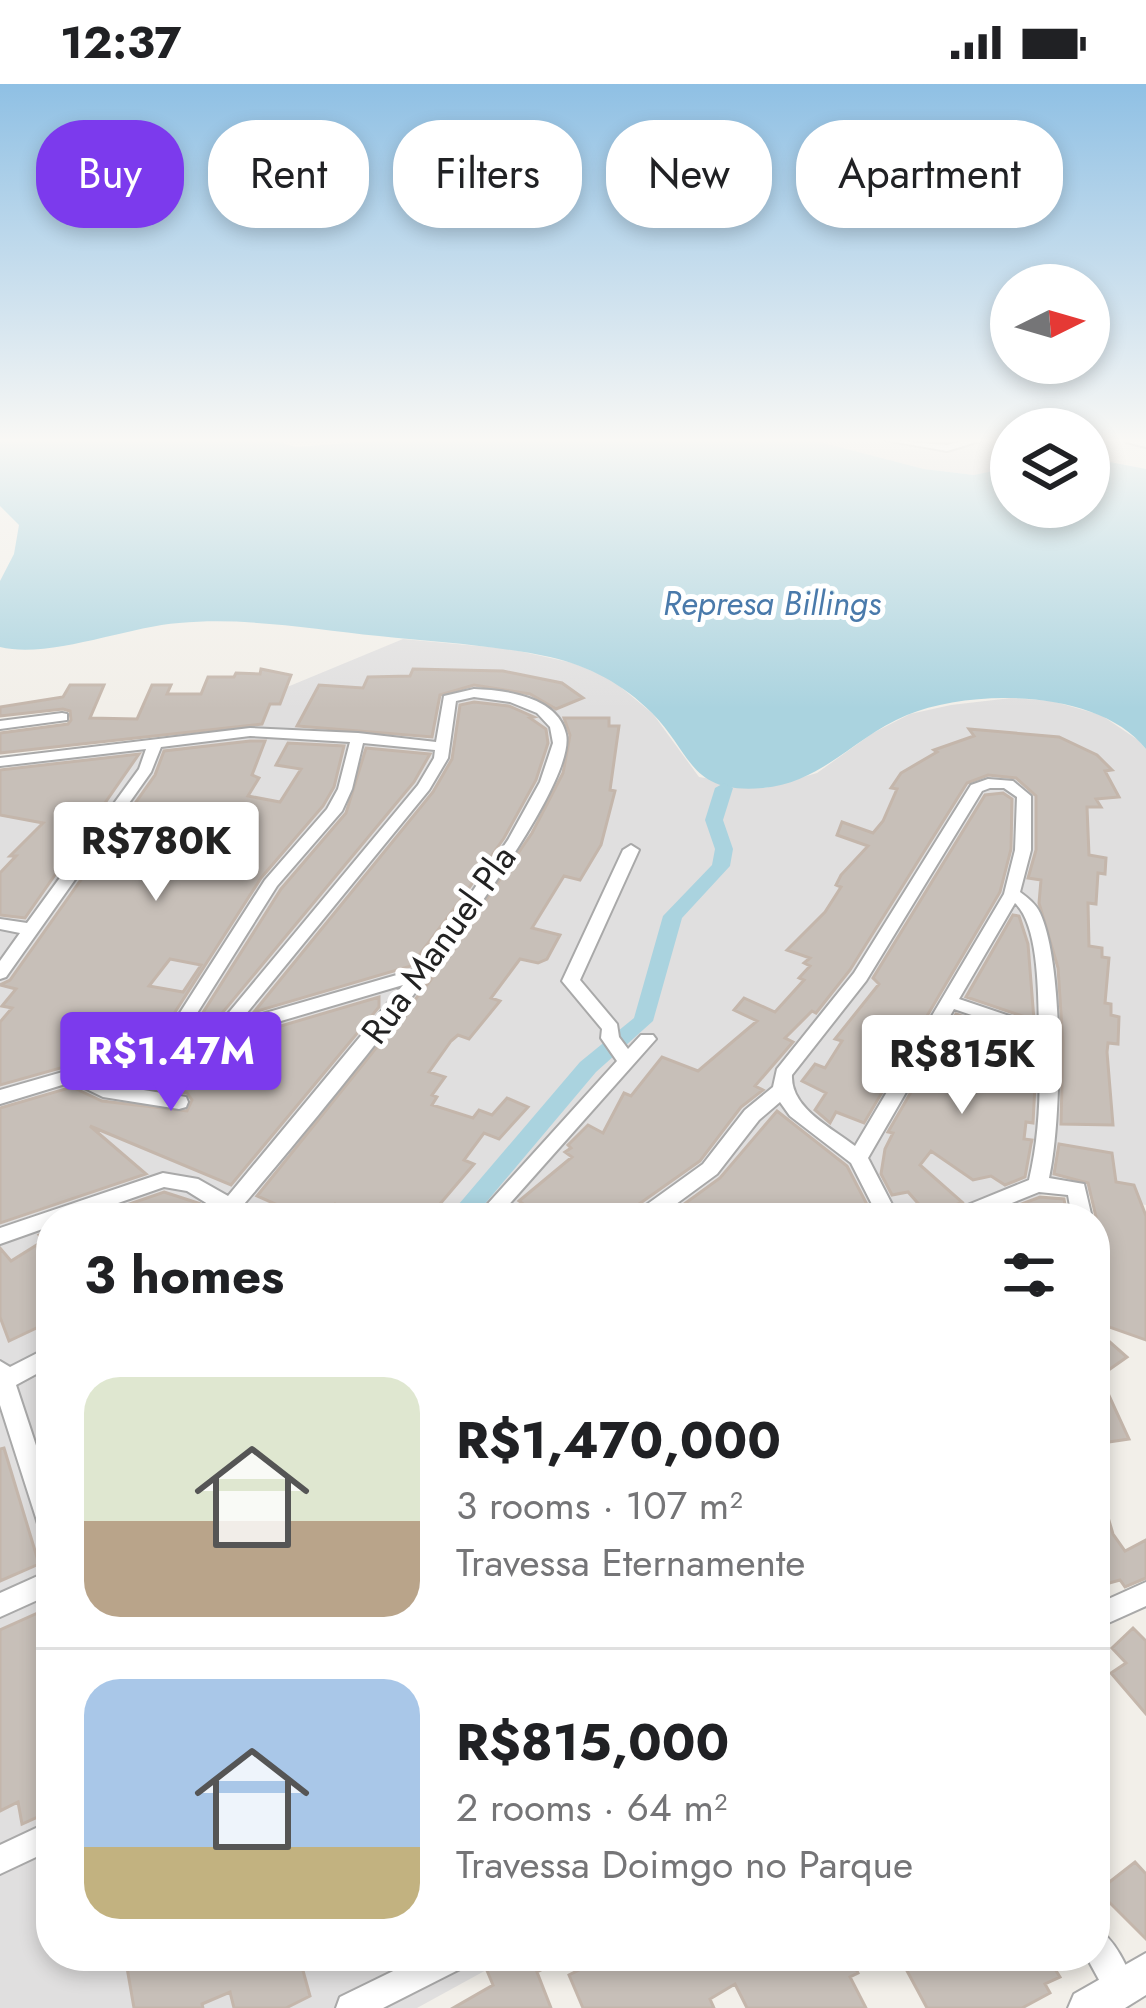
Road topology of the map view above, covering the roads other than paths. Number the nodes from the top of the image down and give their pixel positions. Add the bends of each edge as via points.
1 (62, 717) dead end
2 (0, 725) edge
3 (358, 737) junction
4 (155, 745) junction
5 (443, 747) junction
6 (0, 762) edge
7 (631, 850) dead end
8 (1012, 894) junction
9 (0, 924) edge
10 (29, 929) junction
11 (0, 973) edge
12 (416, 975) junction
13 (950, 1002) junction
14 (223, 1030) junction
15 (1045, 1034) junction
16 (646, 1040) dead end
17 (168, 1046) junction
18 (625, 1059) junction
19 (72, 1076) junction
20 (782, 1090) junction
21 (0, 1097) edge
22 (179, 1102) dead end
23 (858, 1158) junction
24 (1038, 1184) junction
25 (96, 1203) edge
26 (214, 1203) edge
27 (233, 1203) edge
28 (498, 1203) edge
29 (663, 1203) edge
30 (881, 1203) edge
31 (992, 1203) edge
32 (1079, 1203) edge
33 (36, 1224) edge
34 (0, 1236) edge
35 (36, 1365) edge
36 (3, 1387) edge
37 (36, 1483) edge
38 (36, 1589) edge
39 (1146, 1594) edge
40 (0, 1605) edge
41 (1110, 1605) edge
42 (36, 1842) edge
43 (0, 1859) edge
44 (426, 1971) edge
45 (351, 2008) edge

1 - 2 street
3 - 4 street via 250,732
3 - 5 street
3 - 17 street via 340,801 271,884
4 - 6 street
4 - 10 street via 146,769
5 - 12 street, Rua Manuel Pla via 446,704 472,693 542,708 555,721 560,745 528,818
5 - 14 street via 424,787
7 - 18 street via 571,981 611,1028
8 - 13 street
8 - 15 street via 1034,917 1047,987
8 - 20 street via 1026,802 1016,788 988,783 976,788 860,977 782,1074
9 - 10 street
10 - 11 street
12 - 14 street
12 - 27 street, Rua Manuel Pla
13 - 15 street
13 - 23 street
14 - 17 street
15 - 24 street
16 - 18 street
17 - 19 street
18 - 28 street
19 - 21 street
19 - 22 street via 103,1090
20 - 23 street
20 - 29 street via 710,1169
23 - 30 street
24 - 31 street
24 - 32 street via 1077,1189
25 - 26 street via 163,1180 191,1184
33 - 34 street
35 - 36 street
36 - 37 street
38 - 40 street
39 - 41 street
42 - 43 street
44 - 45 street

